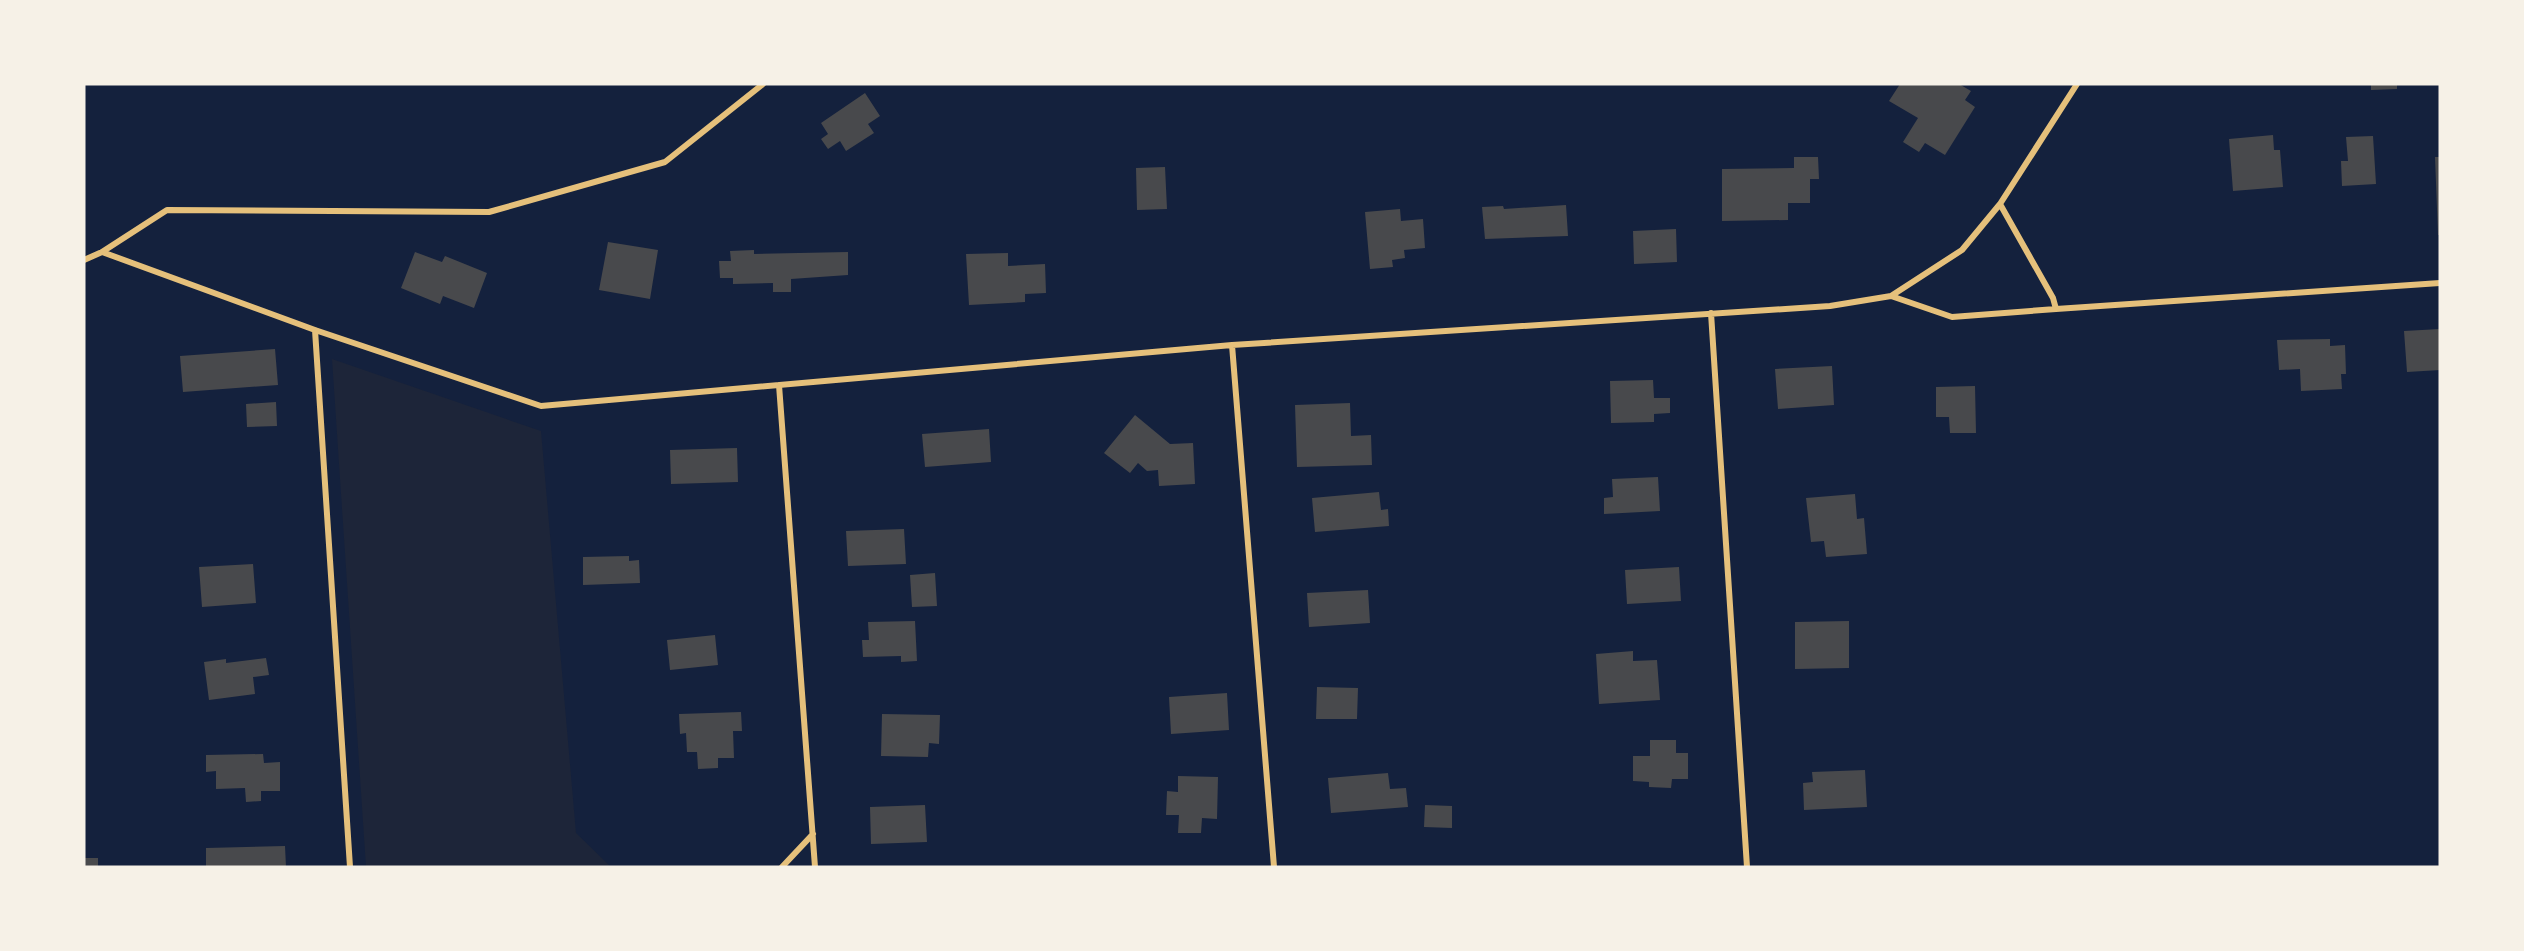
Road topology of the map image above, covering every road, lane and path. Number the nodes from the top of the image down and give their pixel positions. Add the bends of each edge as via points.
1 (763, 84) edge
2 (2077, 84) edge
3 (2000, 204) junction
4 (102, 252) junction
5 (84, 260) edge
6 (2440, 283) edge
7 (1891, 296) junction
8 (2056, 309) junction
9 (1711, 313) junction
10 (315, 330) junction
11 (1232, 345) junction
12 (779, 385) junction
13 (813, 834) junction
14 (350, 867) edge
15 (782, 867) edge
16 (815, 867) edge
17 (1274, 867) edge
18 (1747, 867) edge

1 - 4 street via 665,162 489,212 167,210
2 - 3 street
3 - 7 street via 1962,250
3 - 8 street
4 - 5 street
4 - 10 street
6 - 8 street
7 - 8 street via 1952,317
7 - 9 street via 1830,306
9 - 11 street
9 - 18 street
10 - 12 street via 541,406
10 - 14 street
11 - 12 street
11 - 17 street
12 - 13 street
13 - 15 street
13 - 16 street

